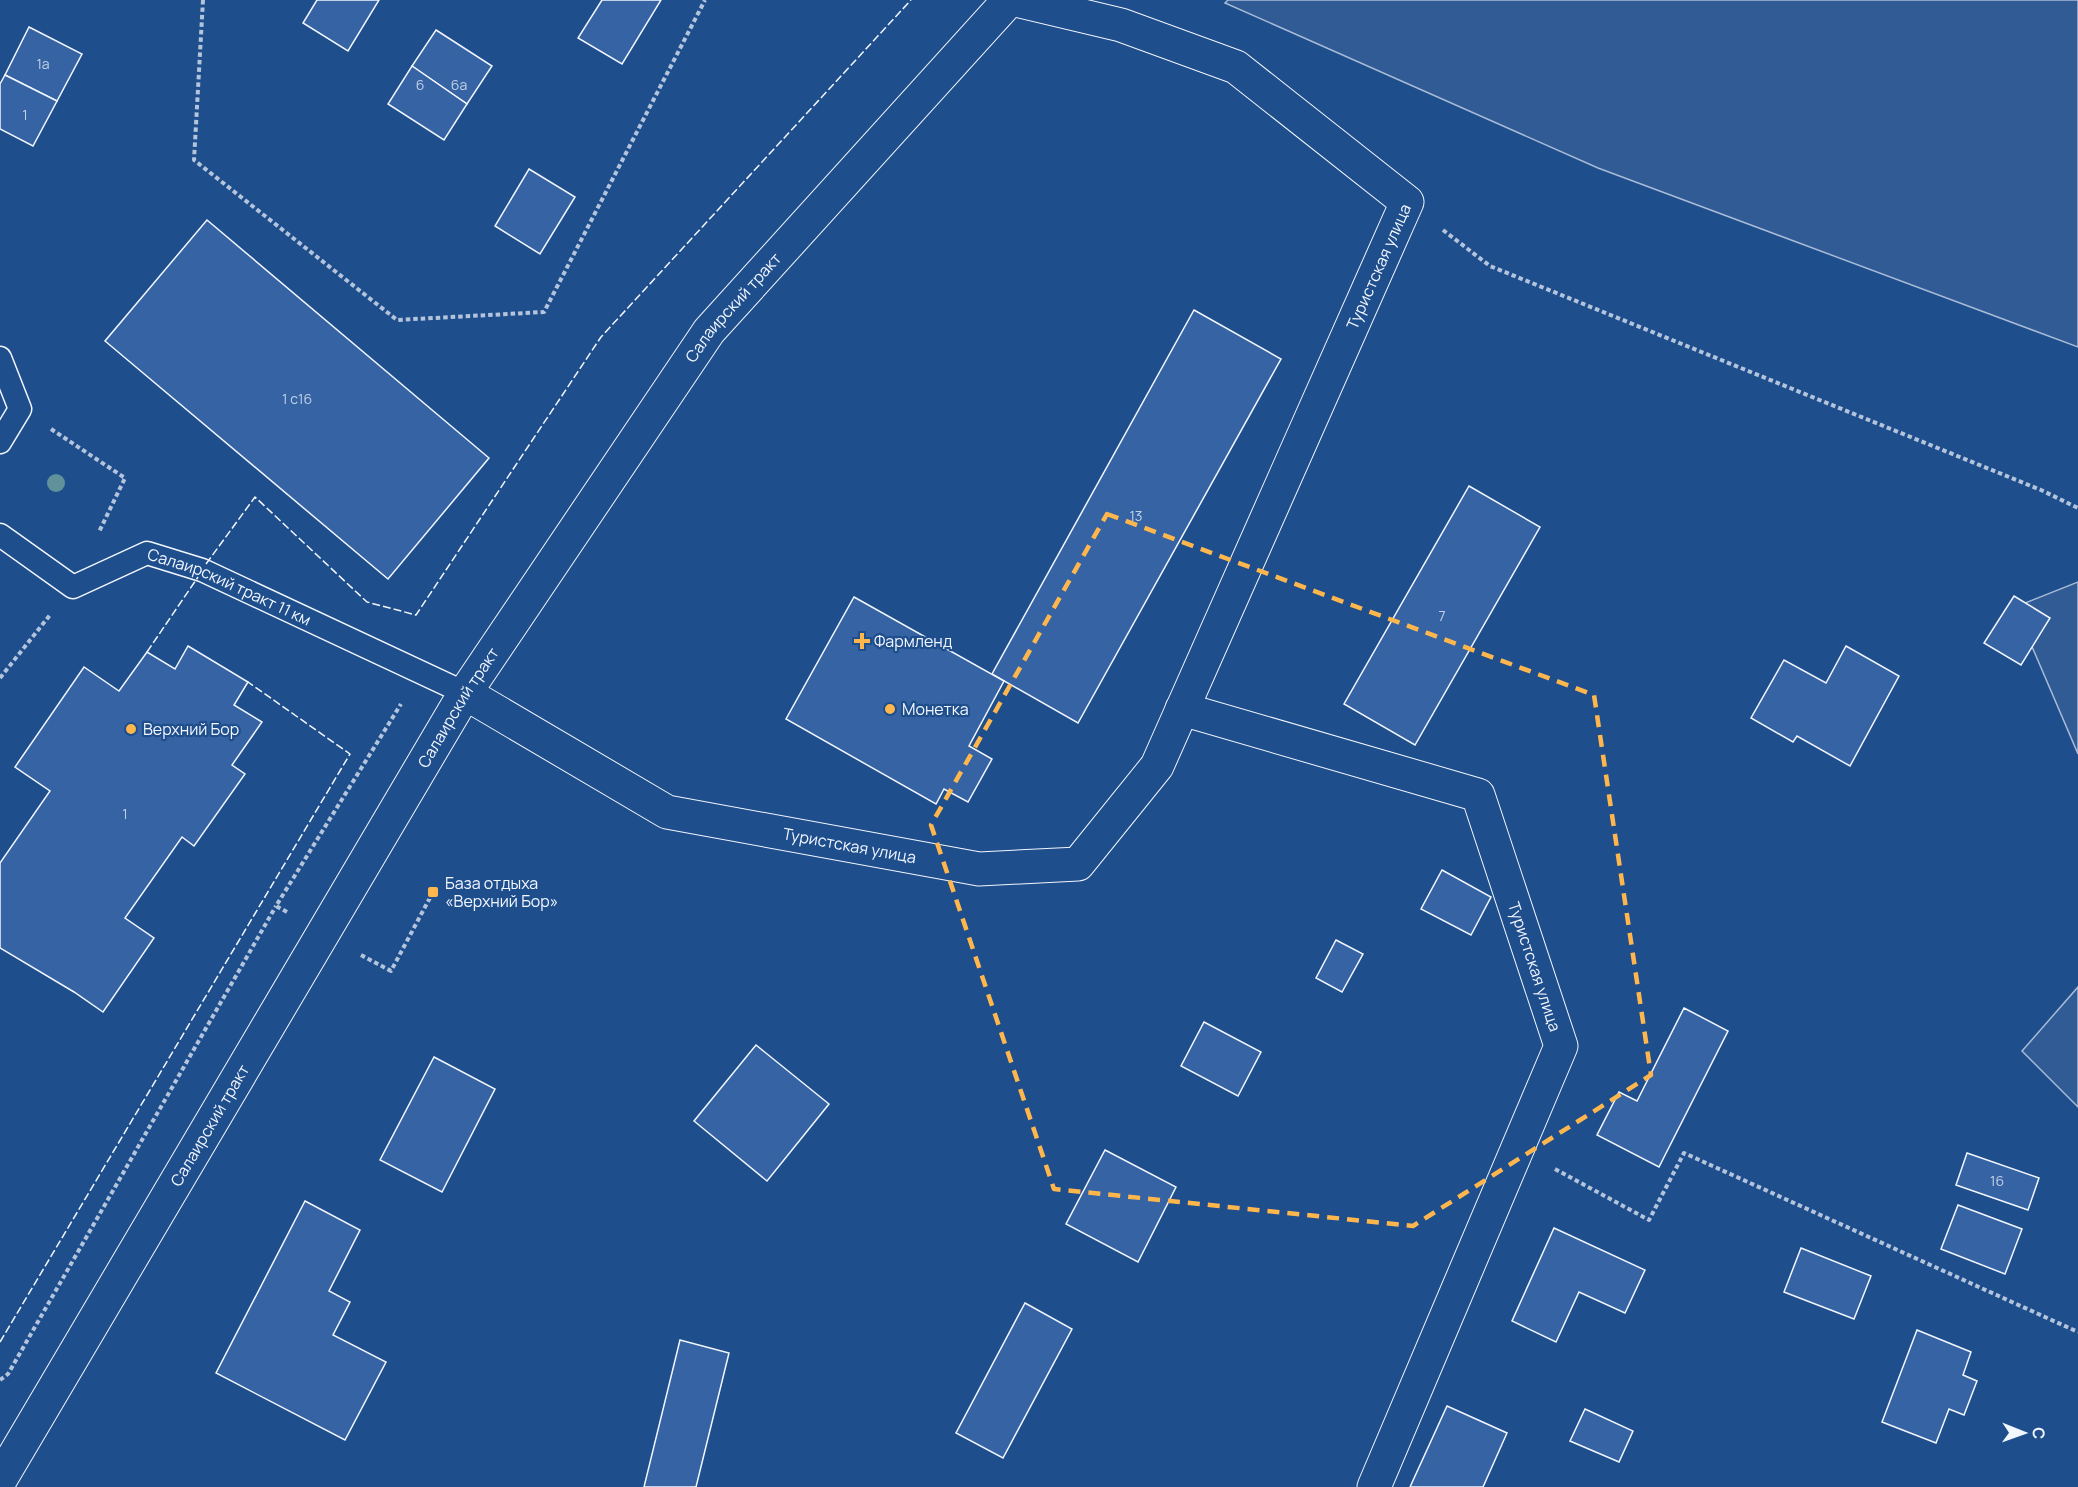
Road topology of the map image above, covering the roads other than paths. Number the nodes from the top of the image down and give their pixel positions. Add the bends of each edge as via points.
1 (1009, 0) edge
2 (1016, 0) edge
3 (0, 357) edge
4 (0, 442) edge
5 (0, 535) edge
6 (465, 693) junction
7 (1182, 709) junction
8 (0, 1480) edge
9 (1374, 1487) edge

1 - 6 street, Салаирский тракт via 709,331
2 - 7 street, Туристская улица via 1122,25 1236,67 1407,202
3 - 4 lane via 21,409
5 - 6 lane, Салаирский тракт 11 км via 72,587 147,553 202,570
6 - 7 street, Туристская улица via 667,812 979,869 1078,864 1157,766
6 - 8 street, Салаирский тракт
7 - 9 street, Туристская улица via 1478,795 1561,1046

